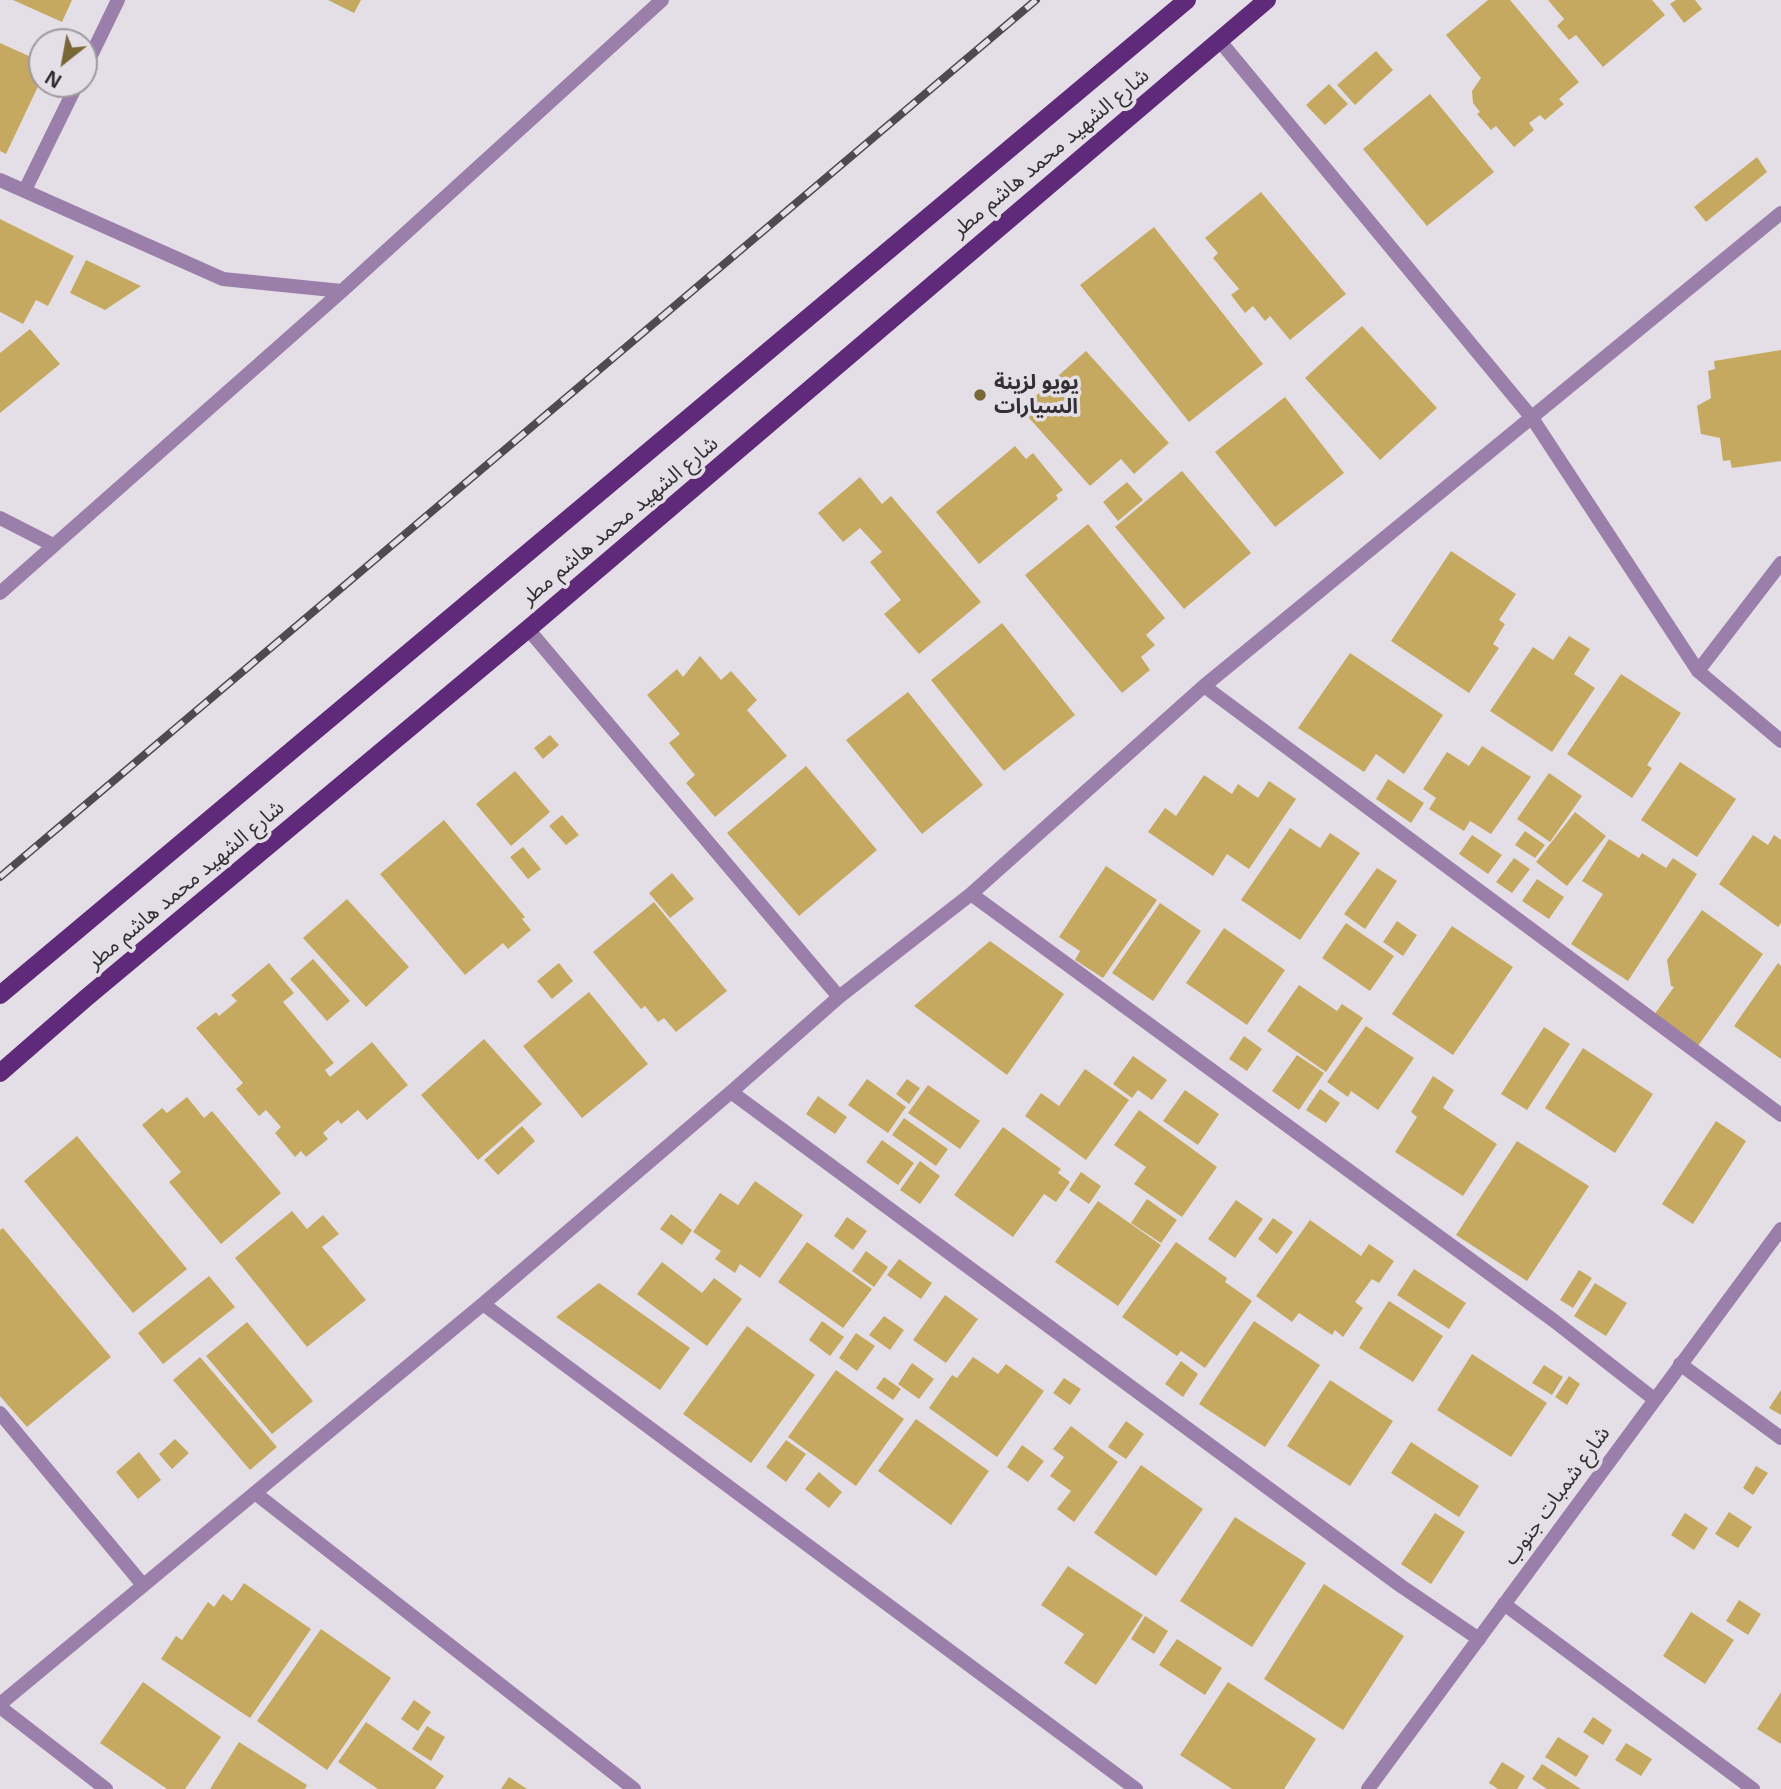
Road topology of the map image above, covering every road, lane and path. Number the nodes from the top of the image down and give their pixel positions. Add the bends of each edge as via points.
1 (118, 0) edge
2 (662, 0) edge
3 (1187, 0) edge
4 (1267, 0) edge
5 (1219, 40) junction
6 (98, 41) edge
7 (70, 98) edge
8 (0, 180) edge
9 (25, 190) junction
10 (1781, 213) edge
11 (342, 291) junction
12 (1532, 418) junction
13 (0, 518) edge
14 (52, 545) junction
15 (1781, 563) edge
16 (0, 593) edge
17 (528, 629) junction
18 (1698, 671) junction
19 (1204, 686) junction
20 (1781, 741) edge
21 (971, 894) junction
22 (0, 995) edge
23 (839, 997) junction
24 (0, 1073) edge
25 (732, 1092) junction
26 (1781, 1115) edge
27 (1781, 1228) edge
28 (483, 1304) junction
29 (1680, 1364) junction
30 (1654, 1399) junction
31 (0, 1413) edge
32 (1781, 1438) edge
33 (255, 1493) junction
34 (143, 1585) junction
35 (1504, 1604) junction
36 (1479, 1639) junction
37 (0, 1705) edge
38 (106, 1789) edge
39 (634, 1789) edge
40 (1136, 1789) edge
41 (1368, 1789) edge
42 (1753, 1789) edge

1 - 6 street
2 - 11 street
3 - 22 main road, شارع الشهيد محمد هاشم مطر
4 - 5 main road, شارع الشهيد محمد هاشم مطر
5 - 12 street
5 - 17 main road, شارع الشهيد محمد هاشم مطر
7 - 9 street
8 - 9 street
9 - 11 street via 223,279
10 - 12 street
11 - 14 street
12 - 18 street
12 - 19 street
13 - 14 street
14 - 16 street
15 - 18 street
17 - 23 street
17 - 24 main road, شارع الشهيد محمد هاشم مطر
18 - 20 street
19 - 21 street
19 - 26 street
21 - 23 street
21 - 30 street
23 - 25 street
25 - 28 street
25 - 36 street
27 - 29 street, شارع شمبات جنوب
28 - 33 street
28 - 40 street
29 - 30 street, شارع شمبات جنوب
29 - 32 street
30 - 35 street, شارع شمبات جنوب
31 - 34 street
33 - 34 street
33 - 39 street
34 - 37 street
35 - 36 street, شارع شمبات جنوب
35 - 42 street
36 - 41 street, شارع شمبات جنوب
37 - 38 street

